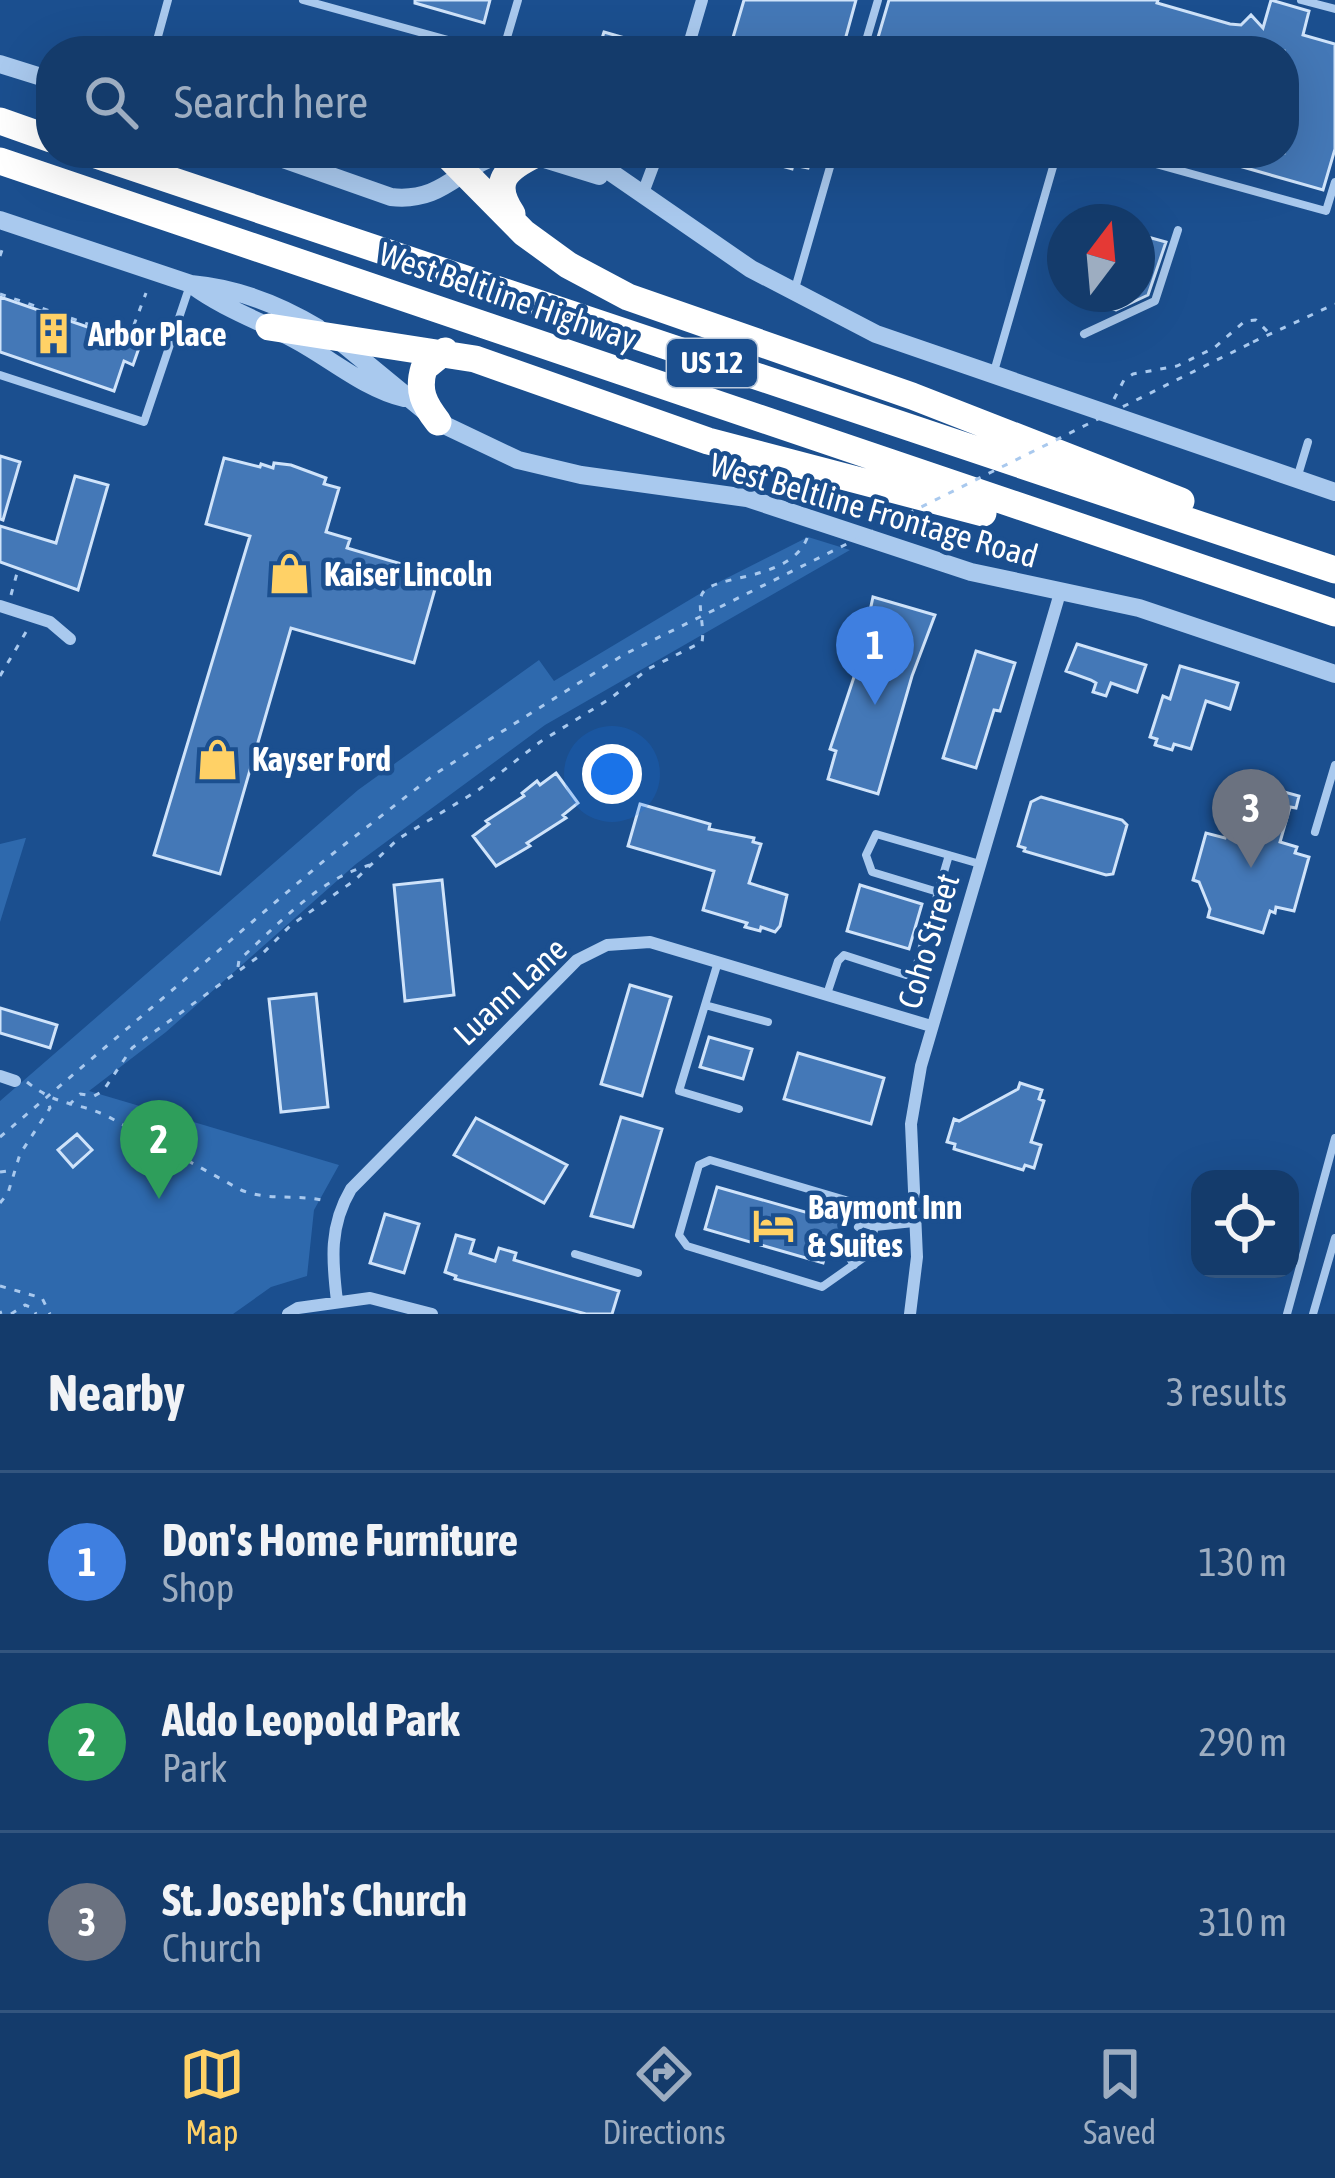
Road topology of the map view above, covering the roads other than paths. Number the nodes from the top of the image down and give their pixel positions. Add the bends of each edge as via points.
1 (168, 0) edge
2 (303, 0) edge
3 (518, 0) edge
4 (702, 0) edge
5 (878, 0) edge
6 (1300, 0) edge
7 (1335, 9) edge
8 (158, 36) edge
9 (434, 36) edge
10 (507, 36) edge
11 (691, 36) edge
12 (867, 36) edge
13 (0, 64) edge
14 (36, 75) edge
15 (0, 121) edge
16 (36, 134) edge
17 (0, 161) edge
18 (135, 168) edge
19 (309, 168) edge
20 (452, 168) edge
21 (459, 168) edge
22 (509, 168) edge
23 (574, 168) edge
24 (601, 168) edge
25 (652, 168) edge
26 (830, 168) edge
27 (1053, 168) edge
28 (1170, 168) edge
29 (1335, 182) edge
30 (643, 193) junction
31 (0, 220) edge
32 (1178, 230) dead end
33 (524, 233) junction
34 (191, 284) junction
35 (794, 293) junction
36 (269, 327) junction
37 (1084, 334) dead end
38 (334, 338) junction
39 (446, 351) junction
40 (0, 375) edge
41 (992, 376) junction
42 (404, 398) junction
43 (438, 422) junction
44 (1308, 442) dead end
45 (1297, 478) junction
46 (1335, 492) edge
47 (1335, 567) edge
48 (1240, 582) junction
49 (1060, 593) junction
50 (3, 607) edge
51 (1335, 614) edge
52 (70, 639) dead end
53 (1335, 674) edge
54 (1335, 765) edge
55 (1315, 832) dead end
56 (949, 856) junction
57 (980, 864) junction
58 (938, 892) junction
59 (718, 961) junction
60 (826, 994) junction
61 (705, 1004) junction
62 (768, 1022) dead end
63 (931, 1026) junction
64 (0, 1076) edge
65 (15, 1081) road end
66 (739, 1109) dead end
67 (1335, 1138) edge
68 (914, 1223) junction
69 (858, 1227) dead end
70 (875, 1227) junction
71 (1335, 1238) edge
72 (853, 1244) dead end
73 (575, 1254) dead end
74 (854, 1265) junction
75 (638, 1273) dead end
76 (337, 1301) junction
77 (289, 1314) edge
78 (432, 1314) edge
79 (910, 1314) edge
80 (1287, 1314) edge
81 (1313, 1314) edge

1 - 8 lane
2 - 9 lane
3 - 10 lane
4 - 11 street
5 - 12 lane
6 - 7 lane
13 - 14 street
15 - 16 highway
17 - 48 highway, West Beltline Highway / US 12
18 - 47 highway, West Beltline Highway / US 12
19 - 20 street via 409,199 440,191
21 - 33 highway
22 - 33 highway via 500,189
23 - 30 street
24 - 30 street
25 - 30 street
26 - 35 lane
27 - 41 lane
28 - 29 lane via 1326,211
30 - 35 street
31 - 34 street, West Beltline Frontage Road
32 - 37 lane via 1159,297
33 - 47 highway via 628,297 932,403
34 - 36 street, West Beltline Frontage Road
34 - 38 street, West Beltline Frontage Road via 252,298
34 - 40 lane via 145,422
35 - 41 street via 876,334
36 - 38 highway
36 - 42 street, West Beltline Frontage Road
38 - 39 highway
38 - 42 street, West Beltline Frontage Road
39 - 43 highway via 424,368 420,386
39 - 48 highway via 708,441
41 - 45 street
42 - 43 street, West Beltline Frontage Road
43 - 49 street, West Beltline Frontage Road via 539,466 747,498
44 - 45 lane
45 - 46 street
48 - 51 highway, West Beltline Highway / US 12
49 - 53 street, West Beltline Frontage Road via 1139,608
49 - 57 street, Coho Street
50 - 52 street via 50,622
54 - 55 lane
56 - 57 lane
56 - 58 lane
56 - 58 lane via 884,834 876,834 866,855 872,872
57 - 63 street, Coho Street
58 - 60 lane via 914,974 844,955
59 - 60 street, Luann Lane
59 - 61 lane
59 - 76 street, Luann Lane via 627,941 577,960 363,1174 342,1205 332,1250
60 - 63 street, Luann Lane
61 - 62 lane
61 - 66 lane via 679,1091
63 - 68 street, Coho Street via 911,1124
64 - 65 street
67 - 80 lane
68 - 70 lane
68 - 79 street, Coho Street
69 - 70 lane
70 - 74 lane via 866,1256
70 - 74 lane via 866,1206 710,1160 699,1165 680,1235 687,1246 822,1287
71 - 81 lane
72 - 74 lane
73 - 75 lane
76 - 77 street
76 - 78 street via 370,1298

